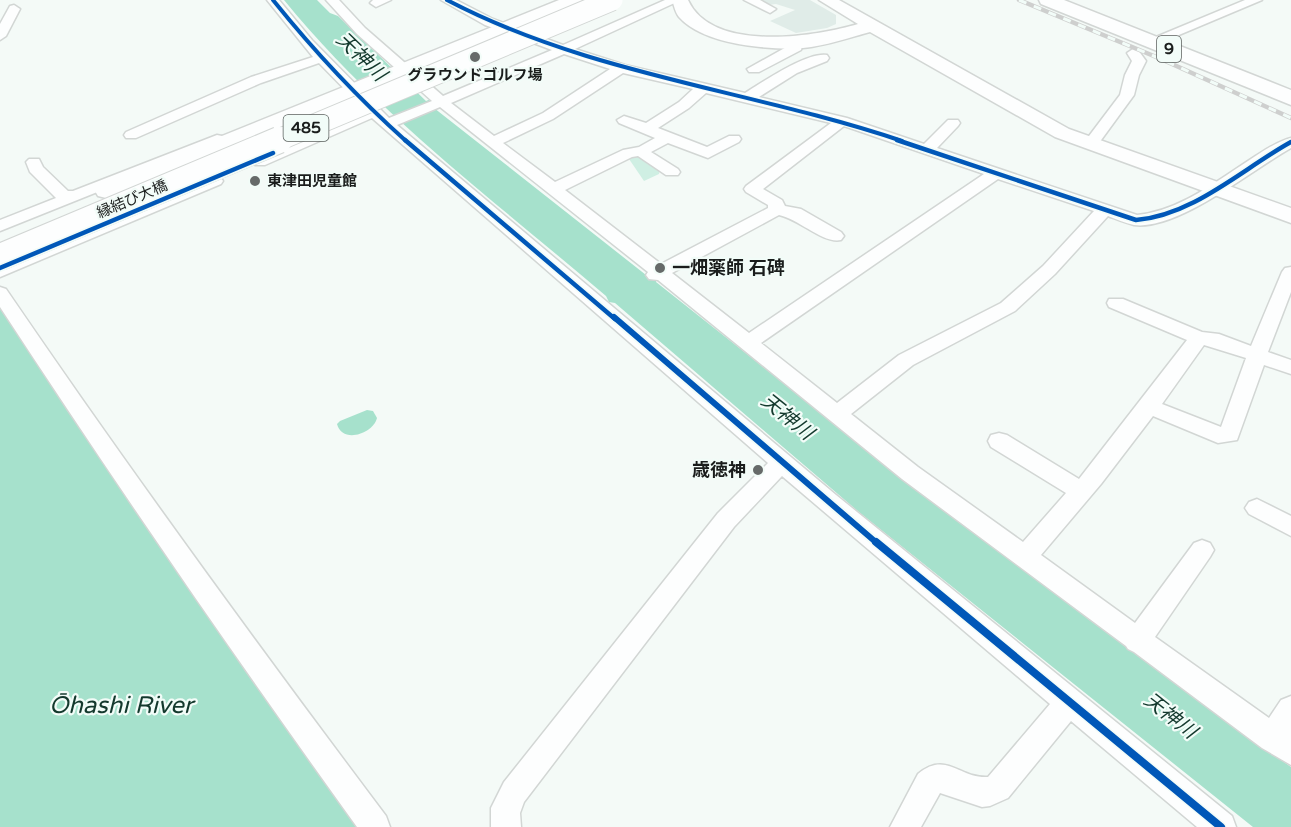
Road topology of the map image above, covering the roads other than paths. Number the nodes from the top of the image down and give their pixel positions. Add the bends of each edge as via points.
1 (273, 0) edge
2 (333, 0) edge
3 (447, 0) edge
4 (574, 0) edge
5 (612, 0) edge
6 (750, 0) edge
7 (827, 0) edge
8 (1048, 0) edge
9 (1256, 0) edge
10 (678, 2) edge
11 (14, 9) dead end
12 (770, 9) dead end
13 (872, 26) junction
14 (505, 29) junction
15 (0, 36) edge
16 (797, 42) junction
17 (1142, 47) junction
18 (563, 50) junction
19 (322, 58) junction
20 (822, 58) dead end
21 (621, 68) junction
22 (754, 69) dead end
23 (403, 70) junction
24 (703, 88) junction
25 (356, 89) junction
26 (747, 98) junction
27 (1291, 98) edge
28 (441, 103) junction
29 (386, 118) junction
30 (280, 120) junction
31 (624, 120) dead end
32 (842, 121) junction
33 (953, 123) dead end
34 (647, 129) junction
35 (131, 135) dead end
36 (667, 138) junction
37 (734, 139) dead end
38 (493, 142) junction
39 (1291, 142) edge
40 (1091, 144) junction
41 (927, 149) junction
42 (644, 150) junction
43 (34, 162) dead end
44 (672, 172) dead end
45 (997, 172) junction
46 (1213, 188) junction
47 (552, 190) junction
48 (102, 193) junction
49 (75, 196) junction
50 (1105, 209) junction
51 (777, 210) junction
52 (1291, 216) edge
53 (113, 224) junction
54 (0, 226) edge
55 (0, 235) edge
56 (835, 236) dead end
57 (0, 257) edge
58 (0, 272) edge
59 (1291, 272) edge
60 (658, 274) junction
61 (0, 293) edge
62 (1116, 303) dead end
63 (1199, 338) junction
64 (748, 343) junction
65 (1256, 355) junction
66 (1291, 367) edge
67 (1150, 407) junction
68 (836, 415) junction
69 (999, 441) dead end
70 (781, 464) junction
71 (1081, 491) junction
72 (1257, 508) dead end
73 (1291, 527) edge
74 (1202, 550) dead end
75 (1024, 557) junction
76 (1137, 641) junction
77 (1068, 703) junction
78 (1291, 709) edge
79 (1282, 745) edge
80 (375, 827) edge
81 (506, 827) edge
82 (905, 827) edge
83 (1221, 827) edge

1 - 19 street
2 - 23 street
3 - 14 street
4 - 14 street
5 - 57 highway, 485, bridge
6 - 12 street
7 - 13 street
8 - 17 highway, 9
9 - 17 street
10 - 16 street via 689,17 717,32 752,40
10 - 18 street
11 - 15 street
13 - 16 street
13 - 40 street via 1040,122
14 - 18 street
14 - 23 street
16 - 22 street via 796,47
17 - 27 highway, 9
17 - 40 street via 1127,95
18 - 21 street
18 - 28 street
19 - 25 street
19 - 35 street via 256,80
20 - 26 street via 792,70
21 - 24 street
21 - 38 street via 548,116
23 - 25 street
23 - 28 street
24 - 26 street
24 - 34 street
25 - 29 street
25 - 30 street
26 - 32 street
28 - 29 street
28 - 38 street
29 - 53 street
29 - 70 street via 601,302
30 - 48 street
30 - 49 street via 271,119 227,135
31 - 34 street
32 - 41 street
32 - 51 street via 752,189 776,203
33 - 41 street
34 - 36 street
36 - 37 street via 708,153
36 - 42 street
38 - 47 street
39 - 46 street
40 - 46 street
41 - 45 street
42 - 44 street via 645,156
42 - 47 street via 627,153
43 - 49 street via 36,169 63,195
45 - 50 street
45 - 64 street
46 - 50 street via 1151,220 1136,220
46 - 52 street
47 - 60 street
48 - 53 street via 90,203
48 - 55 street
49 - 54 street
50 - 68 street via 1049,270 1008,307 906,360
51 - 56 street via 795,213
51 - 60 street
53 - 58 street
59 - 65 street
60 - 64 street
61 - 80 street via 123,477
62 - 63 street
63 - 65 street
63 - 67 street
64 - 68 street
65 - 66 street
65 - 67 street via 1228,436
67 - 71 street
68 - 75 street
69 - 71 street
70 - 77 street
70 - 81 street via 726,520 514,792 507,802
71 - 75 street
72 - 73 street
74 - 76 street
75 - 76 street
76 - 79 street
77 - 82 street via 998,788 981,793 954,780 935,778
77 - 83 street
78 - 79 street

